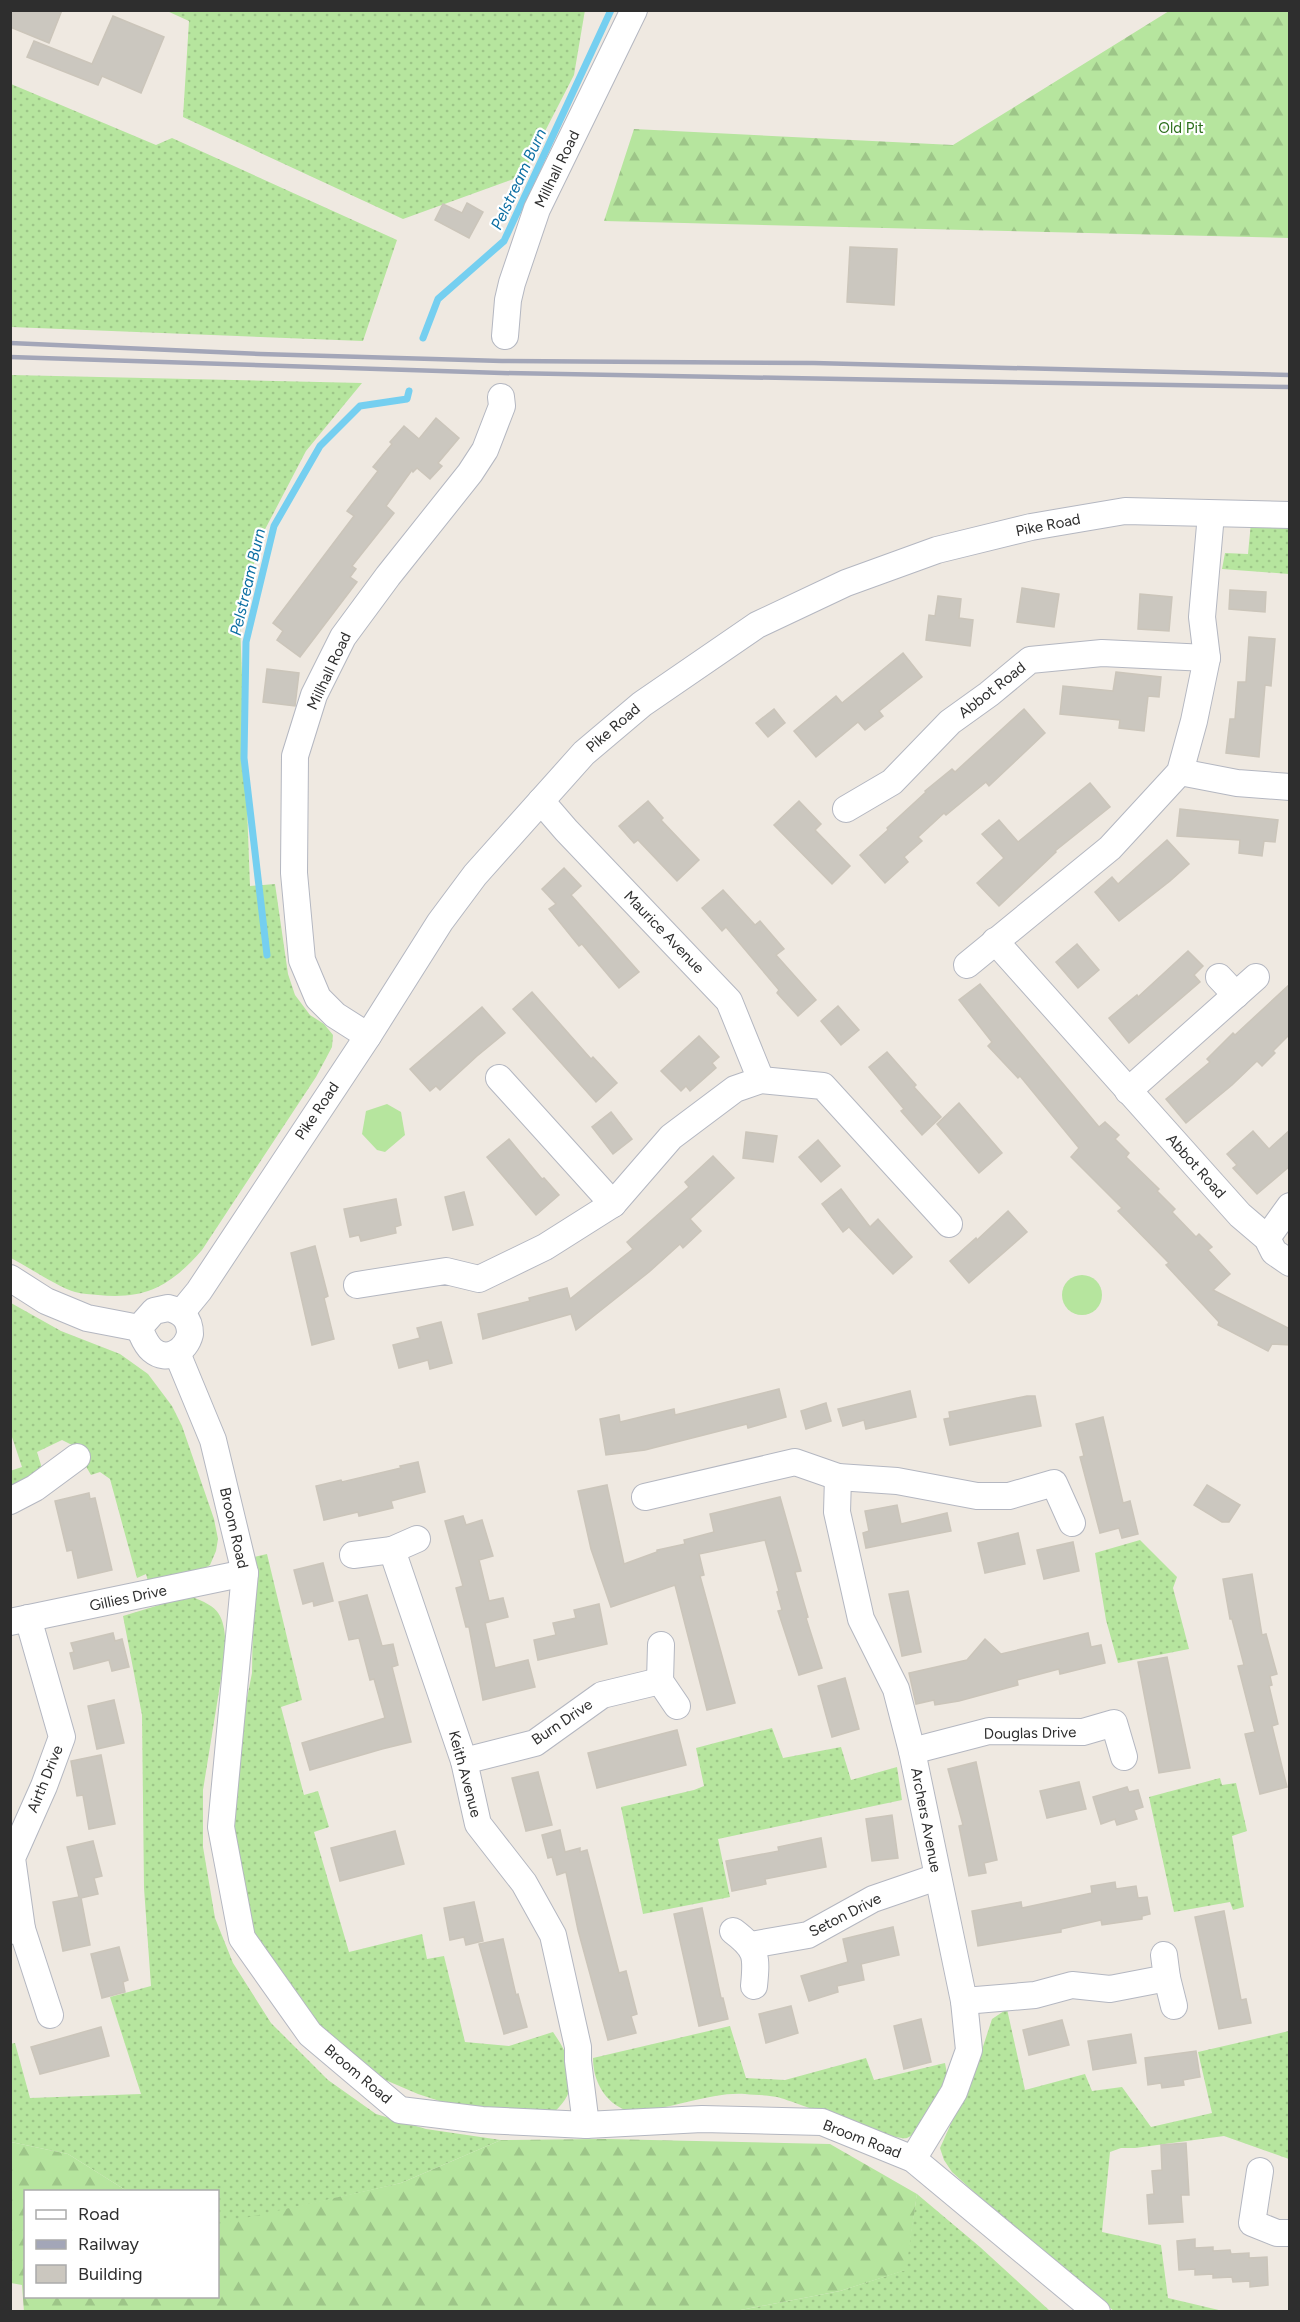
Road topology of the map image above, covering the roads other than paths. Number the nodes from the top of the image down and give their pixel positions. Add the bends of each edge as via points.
1 (634, 10) edge
2 (505, 336) dead end
3 (501, 397) dead end
4 (1211, 514) junction
5 (1290, 515) edge
6 (1207, 658) junction
7 (1180, 772) junction
8 (1290, 788) edge
9 (541, 801) junction
10 (846, 809) dead end
11 (995, 941) junction
12 (967, 965) dead end
13 (1256, 977) dead end
14 (368, 1036) junction
15 (499, 1078) dead end
16 (760, 1080) junction
17 (1128, 1091) junction
18 (613, 1204) junction
19 (1290, 1206) edge
20 (949, 1224) dead end
21 (1267, 1238) junction
22 (1290, 1263) edge
23 (10, 1278) edge
24 (357, 1286) dead end
25 (181, 1313) junction
26 (139, 1328) junction
27 (177, 1353) junction
28 (77, 1457) dead end
29 (838, 1477) junction
30 (645, 1497) dead end
31 (10, 1502) edge
32 (1072, 1523) dead end
33 (417, 1539) dead end
34 (392, 1550) junction
35 (353, 1555) dead end
36 (245, 1573) junction
37 (19, 1620) edge
38 (661, 1645) dead end
39 (660, 1681) junction
40 (677, 1706) dead end
41 (912, 1750) junction
42 (1124, 1757) dead end
43 (464, 1761) junction
44 (938, 1877) junction
45 (16, 1930) edge
46 (753, 1986) dead end
47 (964, 2001) junction
48 (1174, 2006) dead end
49 (50, 2015) dead end
50 (586, 2125) junction
51 (913, 2159) junction
52 (1260, 2171) dead end
53 (1290, 2233) edge
54 (1097, 2312) edge

1 - 2 street, Millhall Road via 537,209 512,283
3 - 14 street, Millhall Road via 502,406 485,450 470,473 343,637 314,696 295,756 294,873 302,960 318,998 335,1015
4 - 5 street, Pike Road
4 - 6 street via 1203,617
4 - 9 street, Pike Road via 1125,511 1031,527 937,550 846,583 757,625 642,704 584,753
6 - 7 street
6 - 10 street, Abbot Road via 1102,653 1030,660 950,722 892,782
7 - 8 street
7 - 11 street via 1110,848
9 - 14 street, Pike Road via 475,875 440,922
9 - 16 street, Maurice Avenue via 729,1001
11 - 12 street
11 - 17 street, Abbot Road
13 - 17 street via 1228,986
14 - 25 street, Pike Road
15 - 18 street
16 - 18 street via 735,1089 671,1137
16 - 20 street via 823,1086
17 - 21 street, Abbot Road via 1240,1215
18 - 24 street via 545,1247 479,1279 446,1271
19 - 21 street
21 - 22 street, Abbot Road via 1274,1252
23 - 26 street via 46,1301 87,1318
25 - 26 street via 161,1309
25 - 27 street via 190,1326 190,1334
26 - 27 street via 156,1353
27 - 36 street, Broom Road via 213,1440
28 - 31 street
29 - 30 street via 795,1462
29 - 32 street via 897,1482 977,1496 1009,1496 1054,1483
29 - 41 street, Archers Avenue via 837,1512 861,1619 896,1689
33 - 34 street
34 - 35 street
34 - 43 street, Keith Avenue
36 - 37 street, Gillies Drive
36 - 50 street, Broom Road via 221,1827 242,1938 310,2034 400,2110 482,2120
37 - 45 street, Airth Drive via 62,1737 12,1858
38 - 39 street
39 - 40 street
39 - 43 street, Burn Drive via 602,1695 535,1743
41 - 42 street, Douglas Drive via 989,1731 1083,1732 1114,1723
41 - 44 street, Archers Avenue
43 - 50 street, Keith Avenue via 478,1824 524,1884 553,1935 578,2047
44 - 46 street, Seton Drive via 873,1899 808,1935 742,1938 756,1964
44 - 47 street, Archers Avenue
45 - 49 street, Airth Drive
47 - 48 street via 1035,1995 1072,1985 1110,1989 1165,1966
47 - 51 street, Archers Avenue via 969,2050 954,2092
50 - 51 street, Broom Road via 702,2119 822,2122
51 - 54 street, Broom Road
52 - 53 street via 1252,2223 1278,2233

